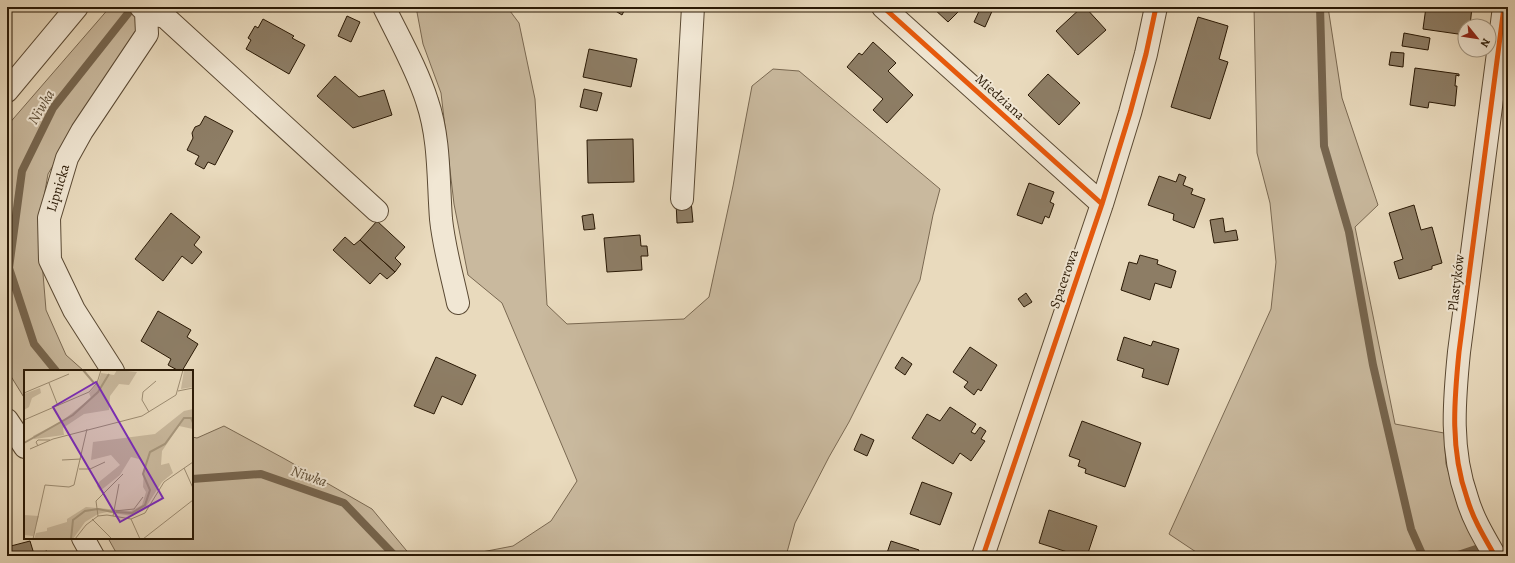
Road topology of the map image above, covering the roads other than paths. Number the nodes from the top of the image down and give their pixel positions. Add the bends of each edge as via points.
1 (77, 7) edge
2 (384, 7) edge
3 (693, 7) edge
4 (883, 7) edge
5 (1156, 7) edge
6 (1504, 7) edge
7 (143, 9) edge
8 (1503, 57) edge
9 (7, 91) edge
10 (682, 199) dead end
11 (1102, 204) junction
12 (377, 211) dead end
13 (458, 303) dead end
14 (112, 370) edge
15 (7, 420) edge
16 (24, 446) edge
17 (84, 539) edge
18 (93, 556) edge
19 (983, 556) edge
20 (1495, 556) edge

1 - 9 street
2 - 13 street via 428,102 437,147 445,244
3 - 10 street
4 - 11 street, Miedziana
5 - 11 street, Spacerowa via 1130,113
6 - 8 street, Plastyków
7 - 12 street, Lipnicka via 165,17
7 - 14 street, Lipnicka via 147,34 82,131 67,158 49,218 50,260 74,310
8 - 20 street, Plastyków via 1459,352 1454,406 1454,434 1467,499 1480,531
11 - 19 street, Spacerowa
15 - 16 street
17 - 18 street

